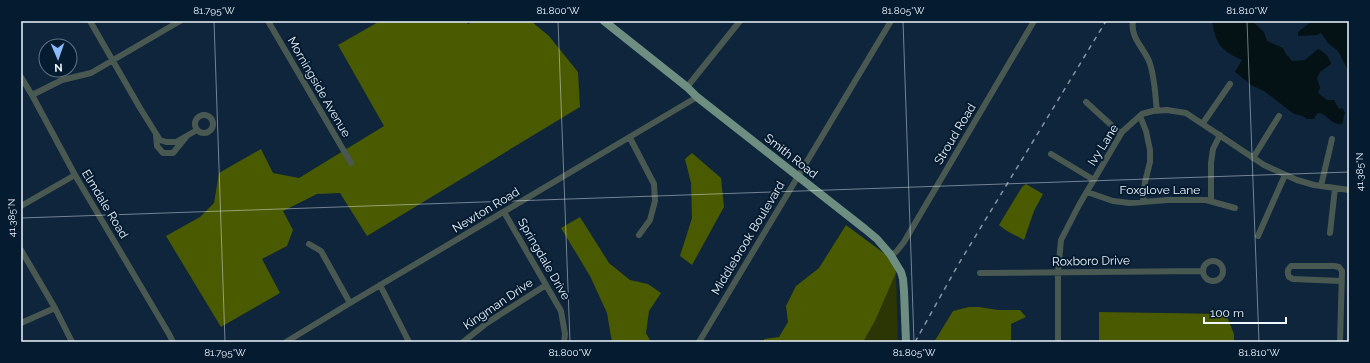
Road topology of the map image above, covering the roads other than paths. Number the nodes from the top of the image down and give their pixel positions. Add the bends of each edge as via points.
1 (90, 21) edge
2 (180, 21) edge
3 (268, 21) edge
4 (604, 21) edge
5 (740, 21) edge
6 (891, 21) edge
7 (1034, 21) edge
8 (1133, 21) edge
9 (112, 61) junction
10 (21, 77) edge
11 (1230, 84) dead end
12 (687, 87) junction
13 (32, 95) junction
14 (697, 97) junction
15 (1086, 102) dead end
16 (1157, 111) junction
17 (1140, 116) junction
18 (1280, 116) dead end
19 (1203, 123) junction
20 (197, 130) dead end
21 (1121, 134) junction
22 (156, 135) junction
23 (187, 135) junction
24 (1220, 135) junction
25 (630, 138) junction
26 (1332, 138) dead end
27 (1051, 154) dead end
28 (1253, 158) junction
29 (351, 163) dead end
30 (75, 175) junction
31 (1285, 175) junction
32 (798, 176) junction
33 (1094, 180) junction
34 (1320, 186) junction
35 (1335, 188) junction
36 (1349, 190) edge
37 (1087, 192) junction
38 (1143, 201) junction
39 (1211, 201) junction
40 (21, 206) edge
41 (1235, 208) dead end
42 (504, 212) junction
43 (1330, 233) dead end
44 (639, 235) dead end
45 (1258, 236) dead end
46 (309, 244) dead end
47 (21, 250) edge
48 (891, 255) junction
49 (1202, 271) dead end
50 (1058, 272) junction
51 (980, 273) dead end
52 (1342, 281) junction
53 (380, 285) junction
54 (546, 285) junction
55 (350, 303) junction
56 (55, 308) junction
57 (21, 323) edge
58 (72, 342) edge
59 (173, 342) edge
60 (288, 342) edge
61 (409, 342) edge
62 (463, 342) edge
63 (564, 342) edge
64 (698, 342) edge
65 (906, 342) edge
66 (1058, 342) edge
67 (1340, 342) edge

1 - 9 street
2 - 9 street
3 - 29 street, Morningside Avenue
4 - 12 main road, Smith Road
5 - 12 street
6 - 32 street, Middlebrook Boulevard
7 - 48 street, Stroud Road via 904,242
8 - 16 street via 1134,36 1148,60
9 - 13 street via 91,73 62,80
9 - 22 street
10 - 13 street, Elmdale Road
11 - 19 street
12 - 14 main road, Smith Road
13 - 30 street, Elmdale Road
14 - 25 street, Newton Road
14 - 32 main road, Smith Road
15 - 21 street
16 - 17 street, Ivy Lane
16 - 19 street, Ivy Lane via 1186,112
17 - 21 street, Ivy Lane
17 - 38 street via 1150,150
18 - 28 street
19 - 24 street, Ivy Lane
20 - 23 street
21 - 33 street, Ivy Lane
22 - 23 street via 160,140 176,142
22 - 23 street via 157,146 163,153 173,153
24 - 28 street, Ivy Lane
24 - 39 street via 1213,149 1211,163
25 - 42 street, Newton Road
25 - 44 street via 654,184 655,201 650,220
26 - 34 street
27 - 33 street
28 - 31 street, Ivy Lane
30 - 40 street
30 - 59 street, Elmdale Road
31 - 34 street, Ivy Lane
31 - 45 street
32 - 48 main road, Smith Road via 865,229
32 - 64 street, Middlebrook Boulevard
33 - 37 street, Ivy Lane
34 - 35 street, Ivy Lane
35 - 36 street, Ivy Lane
35 - 43 street
37 - 38 street, Foxglove Lane via 1113,201
37 - 50 street, Ivy Lane via 1062,240
38 - 39 street, Foxglove Lane
39 - 41 street, Foxglove Lane
42 - 53 street, Newton Road
42 - 54 street, Springdale Drive
46 - 55 street via 321,252
47 - 56 street
48 - 65 main road, Smith Road via 903,279
49 - 50 street, Roxboro Drive
50 - 51 street, Roxboro Drive
50 - 66 street, Ivy Lane
52 - 52 street via 1342,271 1334,266 1291,266 1287,273 1293,279
52 - 67 street
53 - 55 street, Newton Road
53 - 61 street
54 - 62 street, Kingman Drive via 487,323
54 - 63 street, Springdale Drive via 561,311
55 - 60 street, Newton Road
56 - 57 street
56 - 58 street

